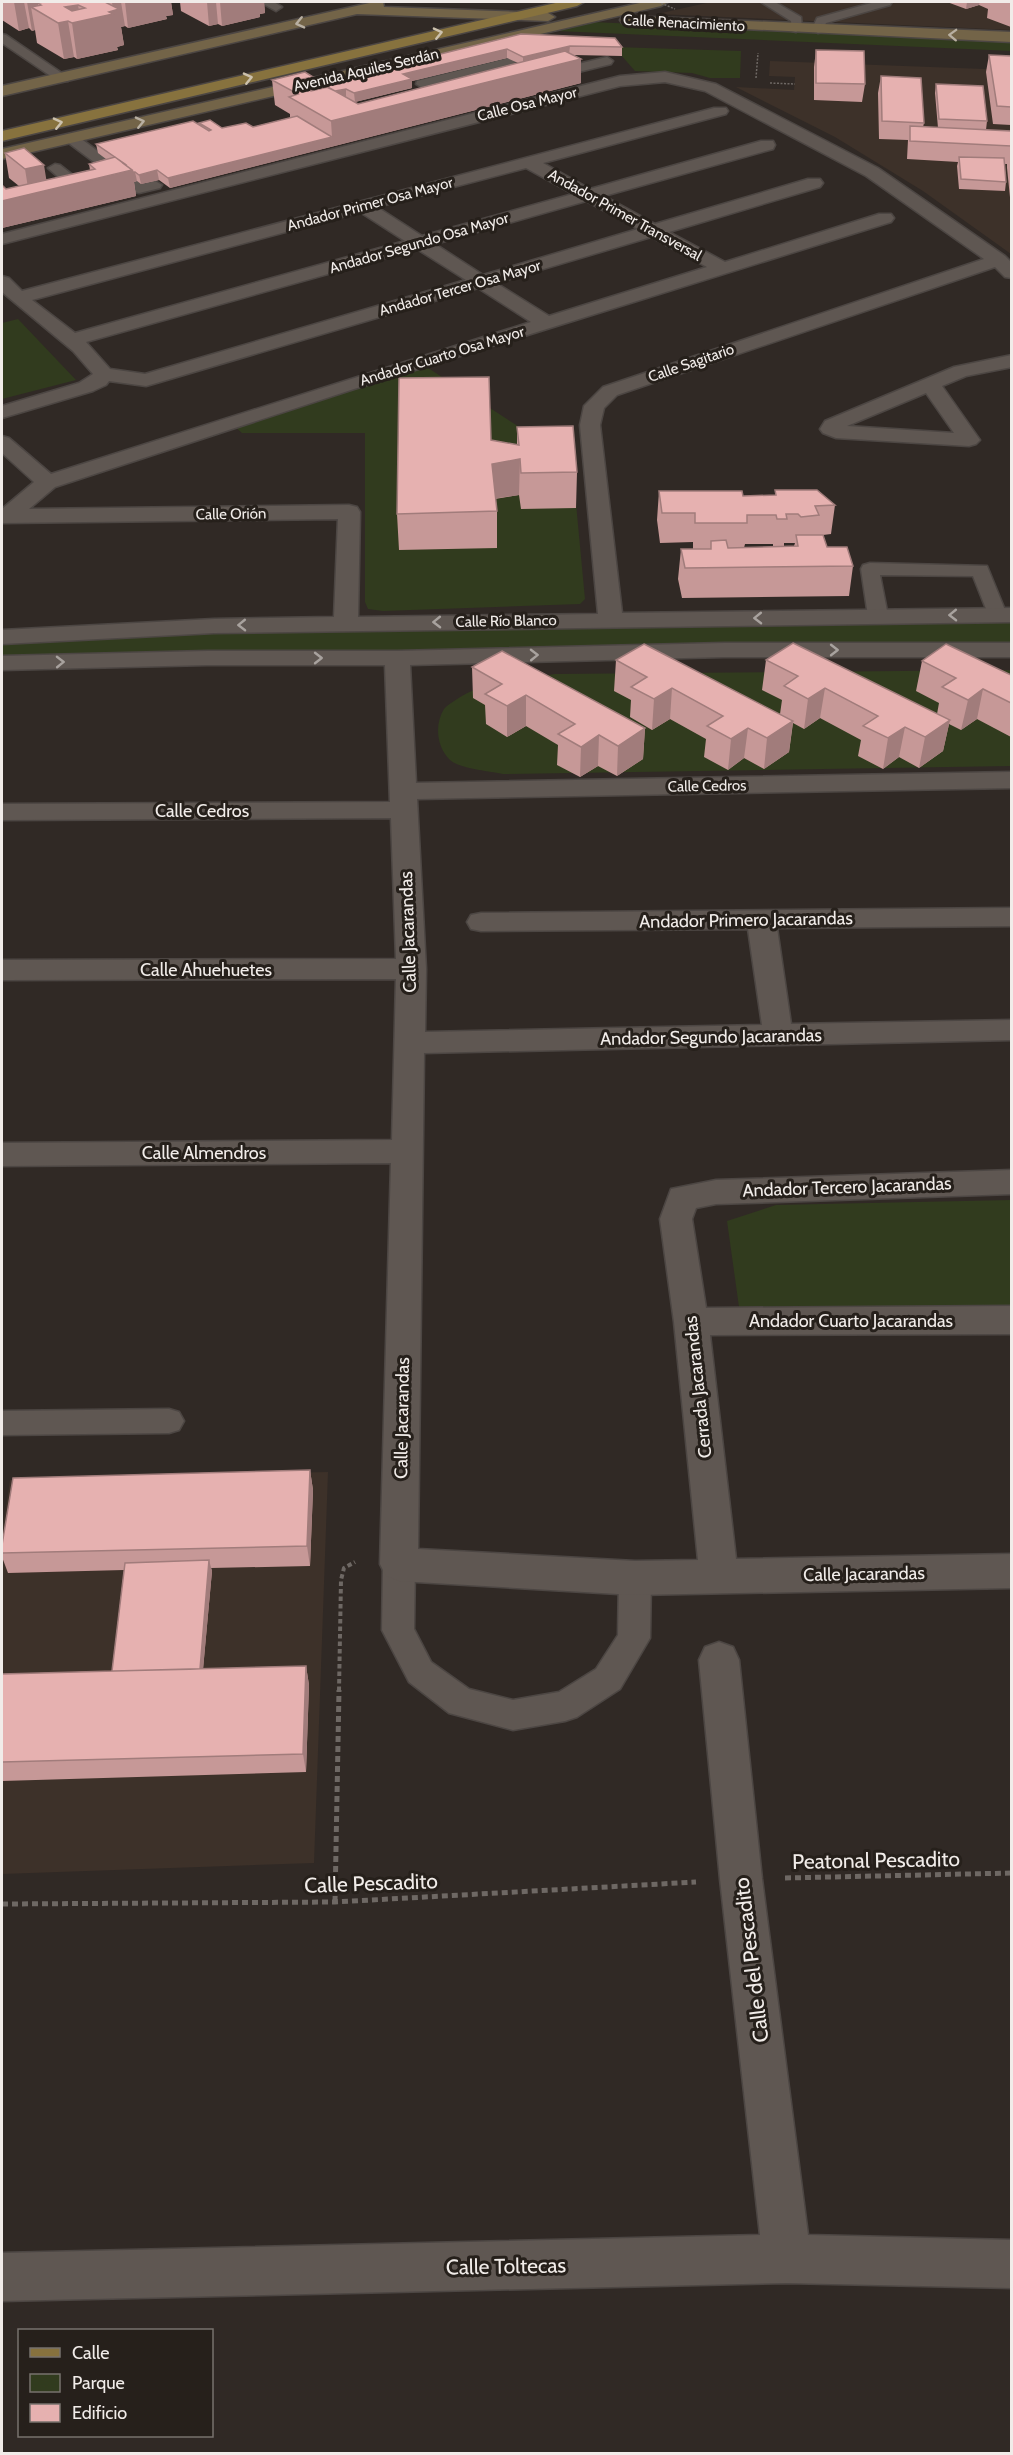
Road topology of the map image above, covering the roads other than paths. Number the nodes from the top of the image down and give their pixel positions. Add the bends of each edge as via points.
1 (391, 2) edge
2 (502, 2) edge
3 (577, 2) edge
4 (767, 2) edge
5 (886, 2) edge
6 (664, 4) edge
7 (357, 10) junction
8 (453, 13) junction
9 (515, 15) junction
10 (589, 18) junction
11 (395, 26) dead end
12 (807, 29) junction
13 (524, 33) junction
14 (578, 36) edge
15 (1011, 37) edge
16 (2, 38) edge
17 (758, 45) road end
18 (806, 46) joint
19 (607, 61) dead end
20 (509, 62) edge
21 (63, 78) junction
22 (530, 81) edge
23 (299, 85) junction
24 (5, 88) edge
25 (315, 94) edge
26 (430, 106) edge
27 (720, 111) dead end
28 (2, 136) edge
29 (71, 138) junction
30 (766, 145) dead end
31 (2, 154) edge
32 (528, 162) junction
33 (54, 168) dead end
34 (814, 183) dead end
35 (155, 185) dead end
36 (590, 195) junction
37 (61, 197) edge
38 (363, 206) junction
39 (885, 218) dead end
40 (653, 231) junction
41 (2, 239) edge
42 (420, 243) junction
43 (1005, 267) edge
44 (722, 268) junction
45 (483, 281) junction
46 (2, 282) edge
47 (24, 301) junction
48 (2, 312) edge
49 (548, 324) junction
50 (71, 340) junction
51 (1011, 362) edge
52 (103, 374) junction
53 (930, 383) junction
54 (2, 412) edge
55 (2, 442) edge
56 (47, 482) junction
57 (5, 516) edge
58 (1004, 615) edge
59 (878, 616) junction
60 (611, 620) junction
61 (346, 623) junction
62 (214, 626) junction
63 (2, 637) edge
64 (1011, 650) edge
65 (207, 658) junction
66 (397, 658) junction
67 (2, 663) edge
68 (1011, 780) edge
69 (402, 801) junction
70 (2, 812) edge
71 (1011, 917) edge
72 (761, 919) junction
73 (481, 922) dead end
74 (411, 969) junction
75 (2, 970) edge
76 (1011, 1030) edge
77 (778, 1035) junction
78 (410, 1043) junction
79 (407, 1151) junction
80 (2, 1155) edge
81 (1011, 1182) edge
82 (683, 1198) joint
83 (1011, 1320) edge
84 (691, 1322) junction
85 (169, 1420) dead end
86 (2, 1423) edge
87 (399, 1564) junction
88 (1011, 1571) edge
89 (719, 1577) junction
90 (635, 1578) junction
91 (719, 1660) dead end
92 (787, 2259) junction
93 (1011, 2264) edge
94 (2, 2277) edge

1 - 7 street
2 - 8 main road
3 - 9 main road, Avenida Aquiles Serdán
4 - 12 lane
5 - 12 lane via 821,21
6 - 10 street, Avenida Aquiles Serdán
7 - 8 street, Calle Renacimiento
7 -> 21 street
8 - 9 street, Calle Renacimiento
8 - 11 main road
9 - 10 street, Calle Renacimiento
28 -> 9 main road, Avenida Aquiles Serdán
10 - 12 street, Calle Renacimiento
10 - 13 street, Avenida Aquiles Serdán
15 -> 12 street, Calle Renacimiento
12 - 18 lane
13 - 14 street
13 - 23 street, Avenida Aquiles Serdán
16 - 21 lane
17 - 18 street, Calle Renacimiento
19 - 22 lane
20 - 26 lane via 422,84 458,99
21 - 24 street
23 - 25 lane
29 -> 23 street, Avenida Aquiles Serdán
27 - 32 street, Andador Primer Osa Mayor
29 - 31 street, Avenida Aquiles Serdán
29 - 35 lane via 139,189
30 - 36 street, Andador Segundo Osa Mayor
32 - 36 street, Andador Primer Transversal
32 - 38 street, Andador Primer Osa Mayor
33 - 37 lane via 84,191
34 - 40 street, Andador Tercer Osa Mayor
36 - 40 street, Andador Primer Transversal
36 - 42 street, Andador Segundo Osa Mayor
38 - 42 street
38 - 47 street, Andador Primer Osa Mayor
39 - 44 street, Andador Cuarto Osa Mayor
40 - 44 street, Andador Primer Transversal
40 - 45 street, Andador Tercer Osa Mayor
41 - 43 street, Calle Osa Mayor via 620,81 665,77 702,83 813,140 908,195
42 - 45 street
42 - 50 street, Andador Segundo Osa Mayor
43 - 60 street, Calle Sagitario via 610,390 594,406 590,424
44 - 49 street, Andador Cuarto Osa Mayor
45 - 49 street
45 - 52 street, Andador Tercer Osa Mayor via 146,380
46 - 47 street
47 - 48 street, Andador Primer Osa Mayor
47 - 50 street
49 - 56 street, Andador Cuarto Osa Mayor
50 - 52 street
51 - 53 street via 961,371
52 - 54 street via 99,381 86,387
53 - 53 street via 832,425 830,429 969,440
55 - 56 street
56 - 57 street, Andador Cuarto Osa Mayor
57 - 61 street, Calle Orión via 349,512
58 -> 59 street, Calle Río Blanco
58 - 59 lane via 980,570 870,569
59 -> 60 street, Calle Río Blanco
60 -> 61 street, Calle Río Blanco
61 -> 62 street, Calle Río Blanco
62 - 63 street, Calle Río Blanco
62 - 65 street
66 -> 64 street, Calle Río Blanco via 724,650
65 -> 66 street, Calle Río Blanco
67 -> 65 street, Calle Río Blanco
66 - 69 street, Calle Jacarandas
68 - 69 street, Calle Cedros
69 - 70 street, Calle Cedros
69 - 74 street, Calle Jacarandas
71 - 72 street, Andador Primero Jacarandas
72 - 73 street, Andador Primero Jacarandas
72 - 77 street
74 - 75 street, Calle Ahuehuetes
74 - 78 street, Calle Jacarandas
76 - 77 street, Andador Segundo Jacarandas
77 - 78 street, Andador Segundo Jacarandas
78 - 79 street, Calle Jacarandas
79 - 80 street, Calle Almendros
79 - 87 street, Calle Jacarandas
81 - 82 street, Andador Tercero Jacarandas via 716,1192
82 - 84 street, Cerrada Jacarandas via 676,1219
83 - 84 street, Andador Cuarto Jacarandas
84 - 89 street, Cerrada Jacarandas
85 - 86 lane
87 - 90 street, Calle Jacarandas
87 - 90 lane via 398,1630 420,1672 461,1702 513,1715 565,1706 609,1679 634,1638
88 - 89 street, Calle Jacarandas
89 - 90 street, Calle Jacarandas
91 - 92 street, Calle del Pescadito
92 - 93 street, Calle Toltecas
92 - 94 street, Calle Toltecas

